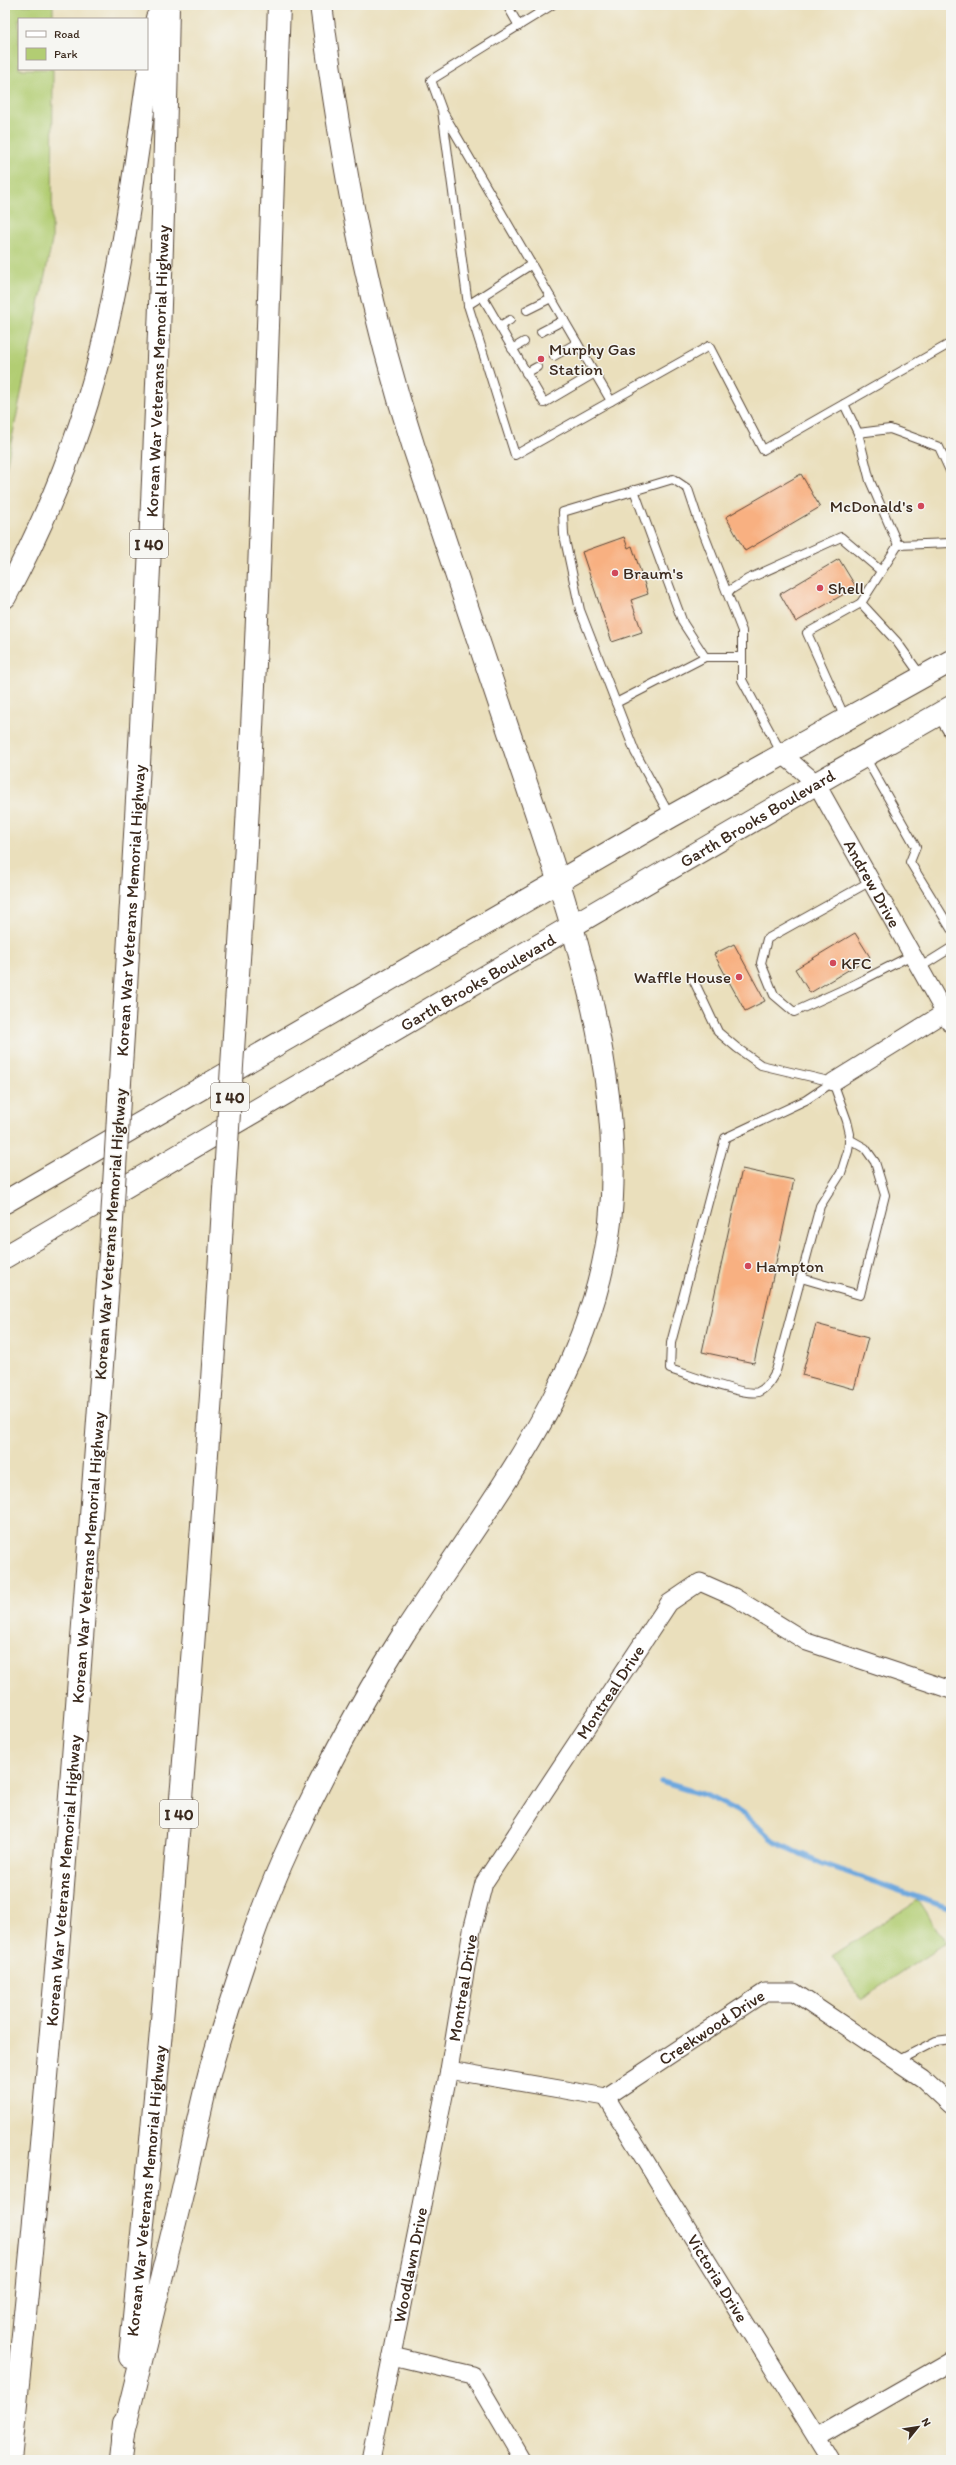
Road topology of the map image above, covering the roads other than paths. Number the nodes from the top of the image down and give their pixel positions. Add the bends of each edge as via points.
1 (158, 5) edge
2 (168, 5) edge
3 (279, 5) edge
4 (321, 5) edge
5 (507, 5) edge
6 (552, 5) edge
7 (519, 26) junction
8 (442, 110) junction
9 (532, 264) junction
10 (482, 296) junction
11 (551, 298) junction
12 (468, 305) junction
13 (527, 310) dead end
14 (510, 320) dead end
15 (564, 320) junction
16 (500, 326) junction
17 (541, 332) dead end
18 (524, 342) dead end
19 (951, 343) edge
20 (578, 344) junction
21 (512, 348) junction
22 (554, 356) dead end
23 (537, 366) dead end
24 (526, 372) junction
25 (595, 373) junction
26 (610, 401) junction
27 (844, 404) junction
28 (858, 433) junction
29 (951, 473) edge
30 (634, 490) junction
31 (951, 543) edge
32 (898, 545) junction
33 (881, 571) junction
34 (727, 592) junction
35 (5, 597) edge
36 (861, 603) junction
37 (705, 657) junction
38 (742, 657) junction
39 (951, 661) edge
40 (922, 677) junction
41 (616, 703) junction
42 (944, 711) edge
43 (845, 720) junction
44 (951, 737) edge
45 (782, 754) junction
46 (865, 757) junction
47 (816, 783) junction
48 (670, 817) junction
49 (871, 881) junction
50 (560, 883) junction
51 (571, 928) junction
52 (951, 929) edge
53 (951, 948) edge
54 (916, 961) junction
55 (693, 980) dead end
56 (948, 1019) edge
57 (833, 1082) junction
58 (849, 1140) junction
59 (5, 1202) edge
60 (5, 1257) edge
61 (801, 1278) junction
62 (951, 1690) edge
63 (951, 2039) edge
64 (896, 2061) junction
65 (449, 2070) junction
66 (606, 2097) junction
67 (951, 2105) edge
68 (392, 2356) junction
69 (951, 2361) edge
70 (122, 2438) junction
71 (817, 2438) junction
72 (10, 2460) edge
73 (120, 2460) edge
74 (371, 2460) edge
75 (523, 2460) edge
76 (830, 2460) edge

1 - 35 main road via 118,272 105,336 87,404 53,500
2 - 72 main road, Korean War Veterans Memorial Highway / I 40, bridge via 166,157 153,458 133,887 110,1254 78,1704 45,2110
3 - 70 main road, Korean War Veterans Memorial Highway / I 40, bridge via 243,911 190,1682 147,2194
4 - 50 main road via 336,124 358,244 380,335 412,443
5 - 7 lane
6 - 7 lane
7 - 8 lane via 431,80
8 - 9 lane
8 - 12 lane
9 - 10 lane
9 - 11 lane
10 - 12 lane
10 - 16 lane
11 - 13 lane
11 - 15 lane
12 - 26 lane via 515,455
14 - 16 lane
15 - 17 lane
15 - 20 lane
16 - 21 lane
18 - 21 lane
19 - 27 lane
20 - 22 lane
20 - 25 lane
21 - 24 lane
23 - 24 lane
24 - 25 lane via 544,403
25 - 26 lane
26 - 27 lane via 708,346 763,450
27 - 28 lane
28 - 29 lane via 890,429 939,448
28 - 32 lane via 870,481
30 - 34 lane via 673,479 688,489
30 - 37 lane via 683,623
30 - 41 lane via 563,512 564,534 580,610
31 - 32 lane
32 - 33 lane
33 - 34 lane via 841,537 748,579
33 - 36 lane
34 - 38 lane via 742,631
36 - 40 lane via 897,642
36 - 43 lane via 807,633
37 - 38 lane
37 - 41 lane
38 - 45 lane via 742,680
39 - 40 main road
40 - 43 main road
41 - 48 lane via 635,752
42 - 44 lane
42 - 46 main road, Garth Brooks Boulevard
43 - 45 main road
45 - 47 street, Andrew Drive
45 - 48 main road
46 - 47 main road, Garth Brooks Boulevard
46 - 52 lane via 916,848 910,862
47 - 49 street, Andrew Drive
47 - 51 main road, Garth Brooks Boulevard
48 - 50 main road
49 - 54 street, Andrew Drive
49 - 54 lane via 767,939 760,963 774,995 794,1012 851,986
50 - 51 main road
50 - 59 main road
51 - 60 main road, Garth Brooks Boulevard
51 - 70 main road via 608,1088 612,1151 610,1224 597,1292 578,1350 547,1411 510,1476 399,1641 336,1754 290,1844 257,1928 212,2063
53 - 54 lane
54 - 56 street, Andrew Drive
55 - 57 lane via 718,1032 737,1048 761,1065
56 - 57 street
57 - 58 lane via 847,1121
57 - 61 lane via 806,1100 725,1138 671,1343 670,1369 743,1392 757,1393 767,1386 776,1371
58 - 61 lane via 841,1173 820,1206
58 - 61 lane via 865,1148 875,1162 885,1195 860,1295
62 - 65 street, Montreal Drive via 807,1642 734,1597 700,1582 669,1603 484,1883 472,1930
63 - 64 lane via 936,2041
64 - 66 street, Creekwood Drive via 794,1992 765,1992
64 - 67 street, Creekwood Drive via 923,2079
65 - 66 street
65 - 68 street, Woodlawn Drive
66 - 71 street, Victoria Drive
68 - 74 street, Woodlawn Drive
68 - 75 street via 473,2375
69 - 71 street
70 - 73 main road, Korean War Veterans Memorial Highway / I 40
71 - 76 street, Victoria Drive

